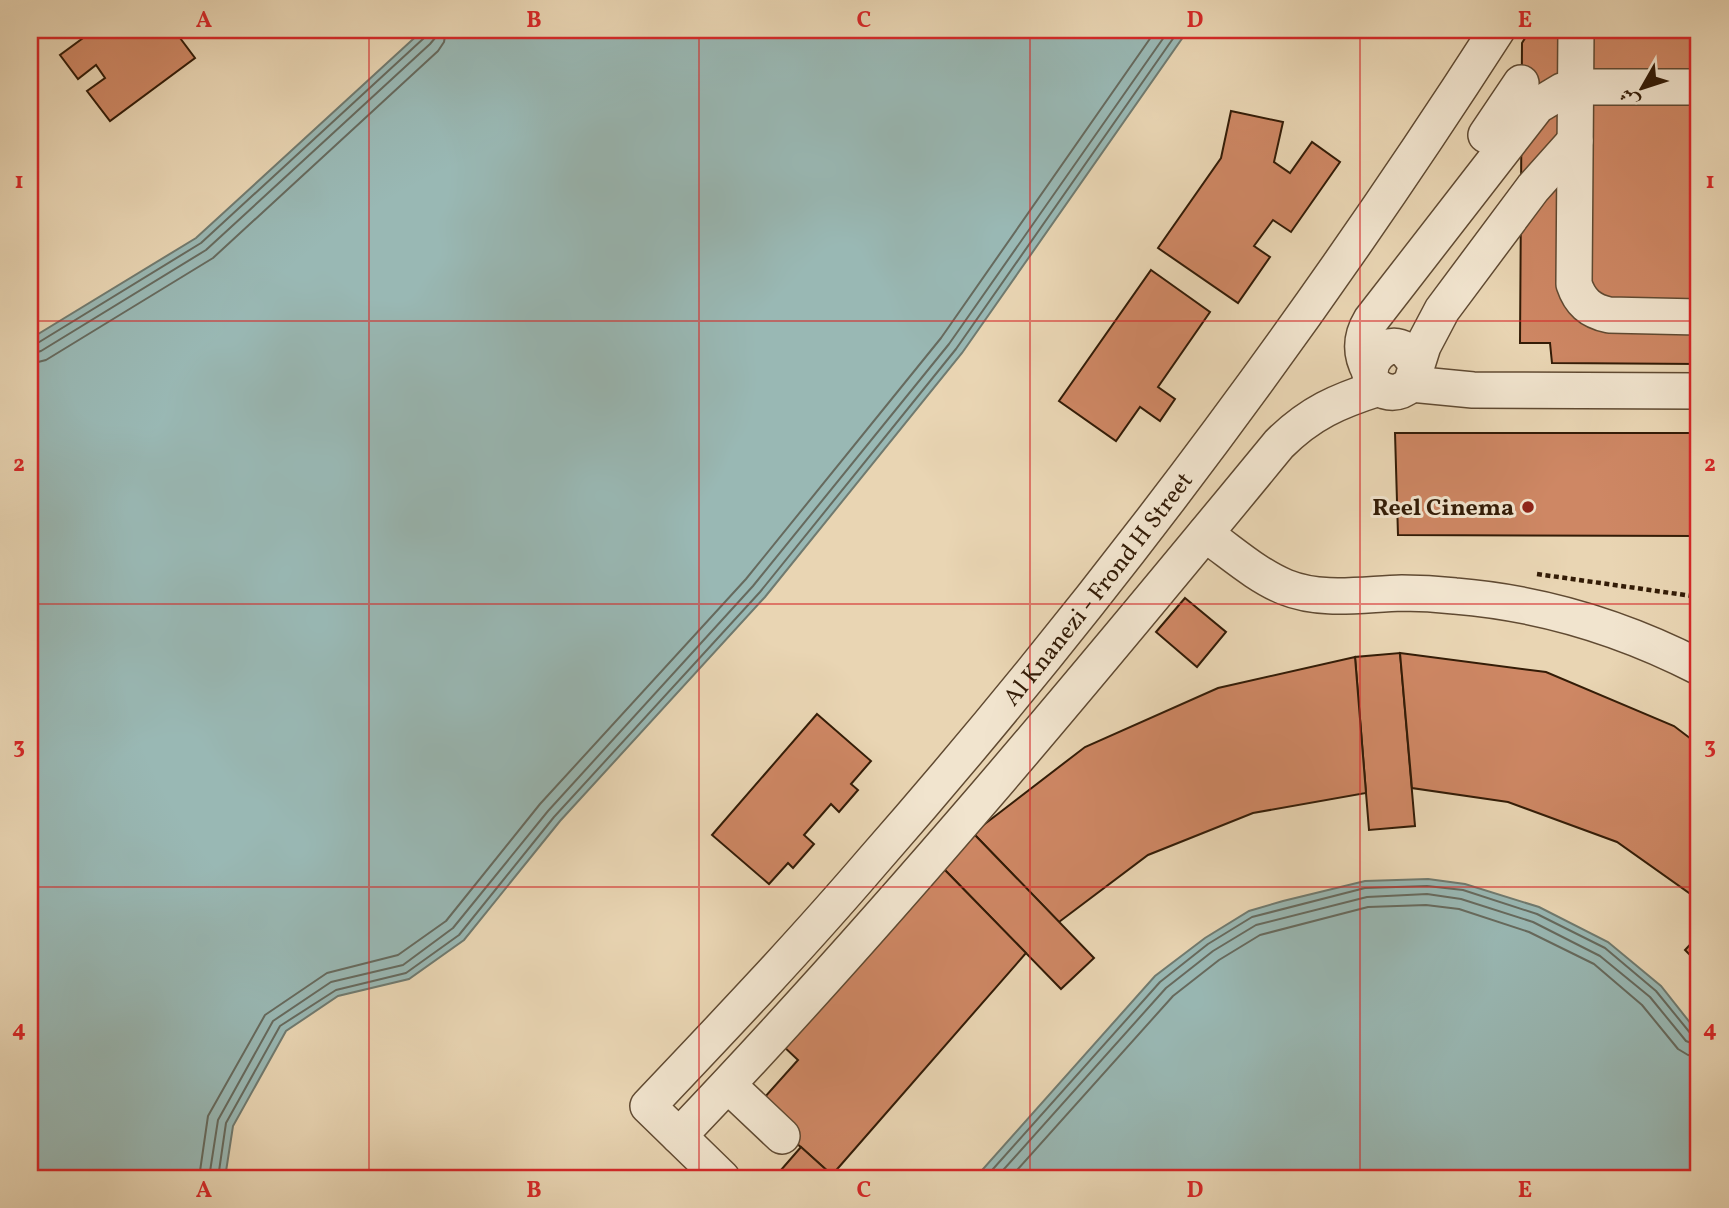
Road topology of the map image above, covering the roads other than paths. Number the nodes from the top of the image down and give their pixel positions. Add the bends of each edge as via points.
1 (1497, 30) edge
2 (1576, 30) edge
3 (1521, 83) dead end
4 (1576, 87) junction
5 (1699, 87) edge
6 (1575, 141) junction
7 (1401, 284) junction
8 (1699, 317) edge
9 (1394, 378) junction
10 (1699, 391) edge
11 (1205, 534) junction
12 (1699, 667) edge
13 (728, 1085) junction
14 (679, 1136) junction
15 (782, 1136) dead end
16 (722, 1178) edge

1 - 14 street, Al Knanezi - Frond H Street via 1270,364 1077,617 872,863 648,1106
2 - 4 street
3 - 7 street via 1422,229
4 - 5 street
4 - 6 street
4 - 7 street via 1549,98 1527,117
6 - 8 street via 1574,284 1578,296 1597,312 1609,315
6 - 9 street via 1533,188 1442,310 1423,346
7 - 9 street via 1365,330 1362,351
9 - 10 street via 1463,389
9 - 11 street via 1326,407 1293,430
11 - 12 street via 1266,577 1308,594 1404,593 1505,602 1604,626
11 - 13 street via 963,822
13 - 14 street
13 - 15 street
14 - 16 street

